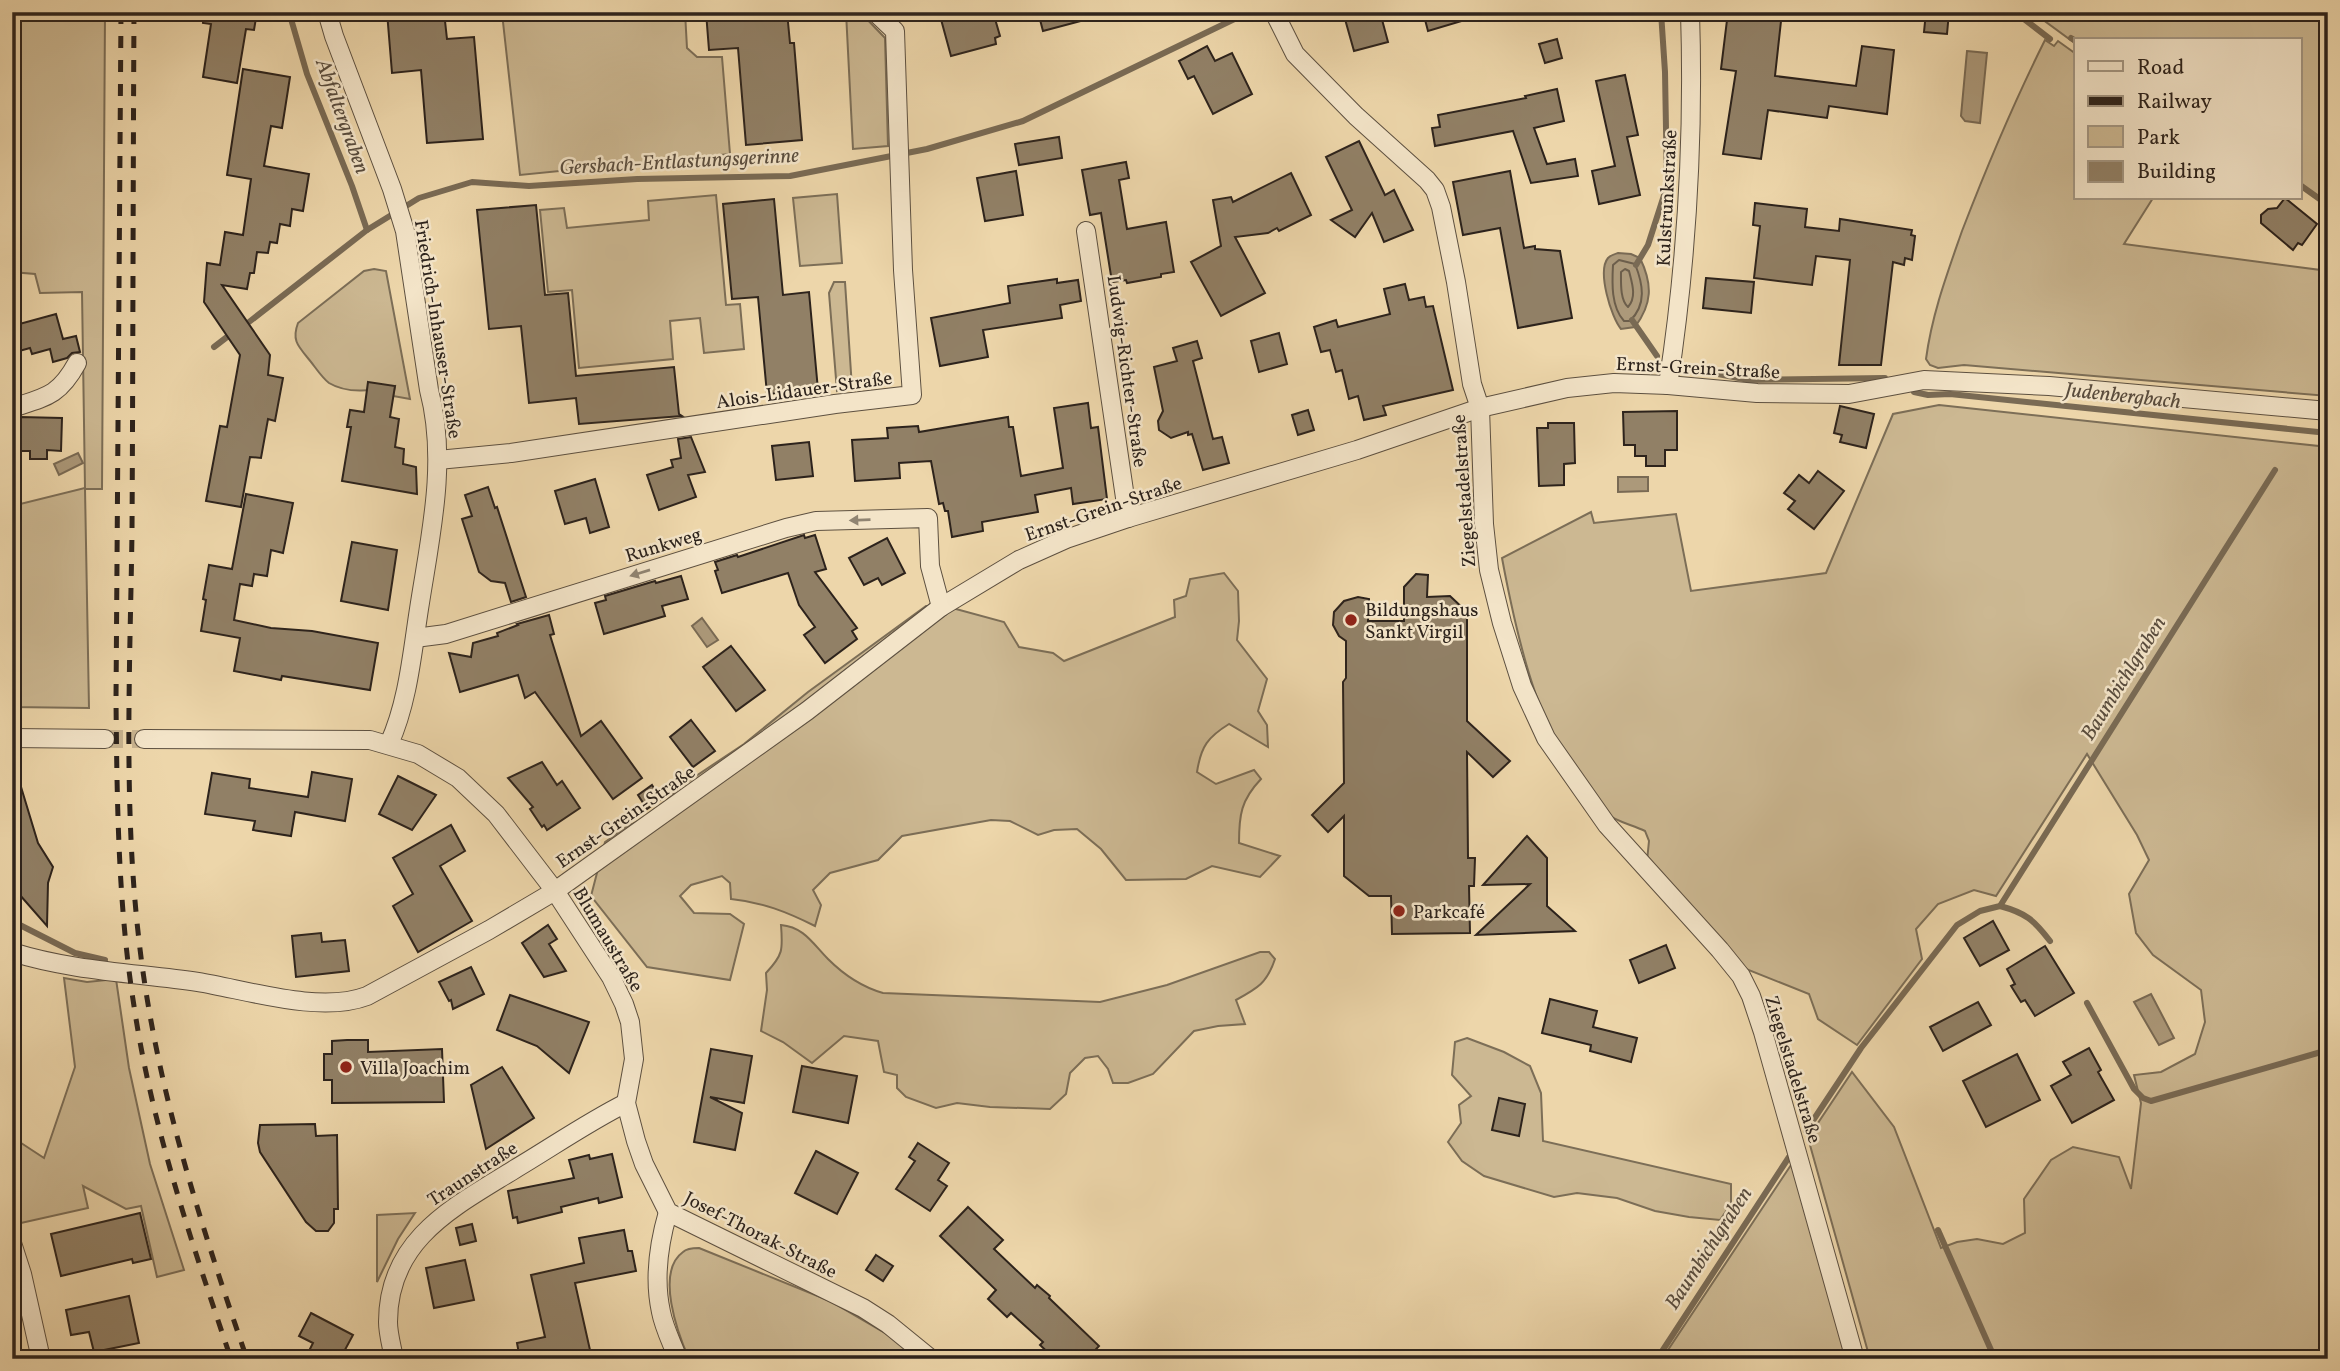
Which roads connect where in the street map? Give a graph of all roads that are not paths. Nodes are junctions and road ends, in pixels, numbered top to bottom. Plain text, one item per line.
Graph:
1 (327, 12) edge
2 (875, 12) edge
3 (1690, 12) edge
4 (1274, 13) edge
5 (1086, 231) dead end
6 (77, 363) dead end
7 (1668, 385) junction
8 (12, 408) edge
9 (1480, 408) junction
10 (2328, 411) edge
11 (438, 460) junction
12 (1128, 518) junction
13 (941, 607) junction
14 (415, 638) junction
15 (12, 738) edge
16 (105, 739) tunnel mouth
17 (144, 739) tunnel mouth
18 (388, 744) junction
19 (555, 891) junction
20 (12, 952) edge
21 (626, 1103) junction
22 (668, 1212) junction
23 (12, 1243) edge
24 (41, 1359) edge
25 (394, 1359) edge
26 (678, 1359) edge
27 (931, 1359) edge
28 (1855, 1359) edge

1 - 11 street, Friedrich-Inhauser-Straße
2 - 11 street, Alois-Lidauer-Straße
3 - 7 street, Kulstrunkstraße
4 - 9 street, Ziegelstadelstraße
5 - 12 street, Ludwig-Richter-Straße
6 - 8 street
7 - 9 street, Ernst-Grein-Straße
7 - 10 street, Ernst-Grein-Straße
9 - 12 street, Ernst-Grein-Straße
9 - 28 street, Ziegelstadelstraße
11 - 14 street, Friedrich-Inhauser-Straße
12 - 13 street, Ernst-Grein-Straße
13 -> 14 street, Runkweg
13 - 19 street, Ernst-Grein-Straße
14 - 18 street, Friedrich-Inhauser-Straße
15 - 16 street
17 - 18 street, Blumaustraße
18 - 19 street, Blumaustraße
19 - 20 street, Ernst-Grein-Straße
19 - 21 street, Blumaustraße
21 - 22 street, Josef-Thorak-Straße
21 - 25 street, Traunstraße
22 - 26 street
22 - 27 street, Josef-Thorak-Straße
23 - 24 street

